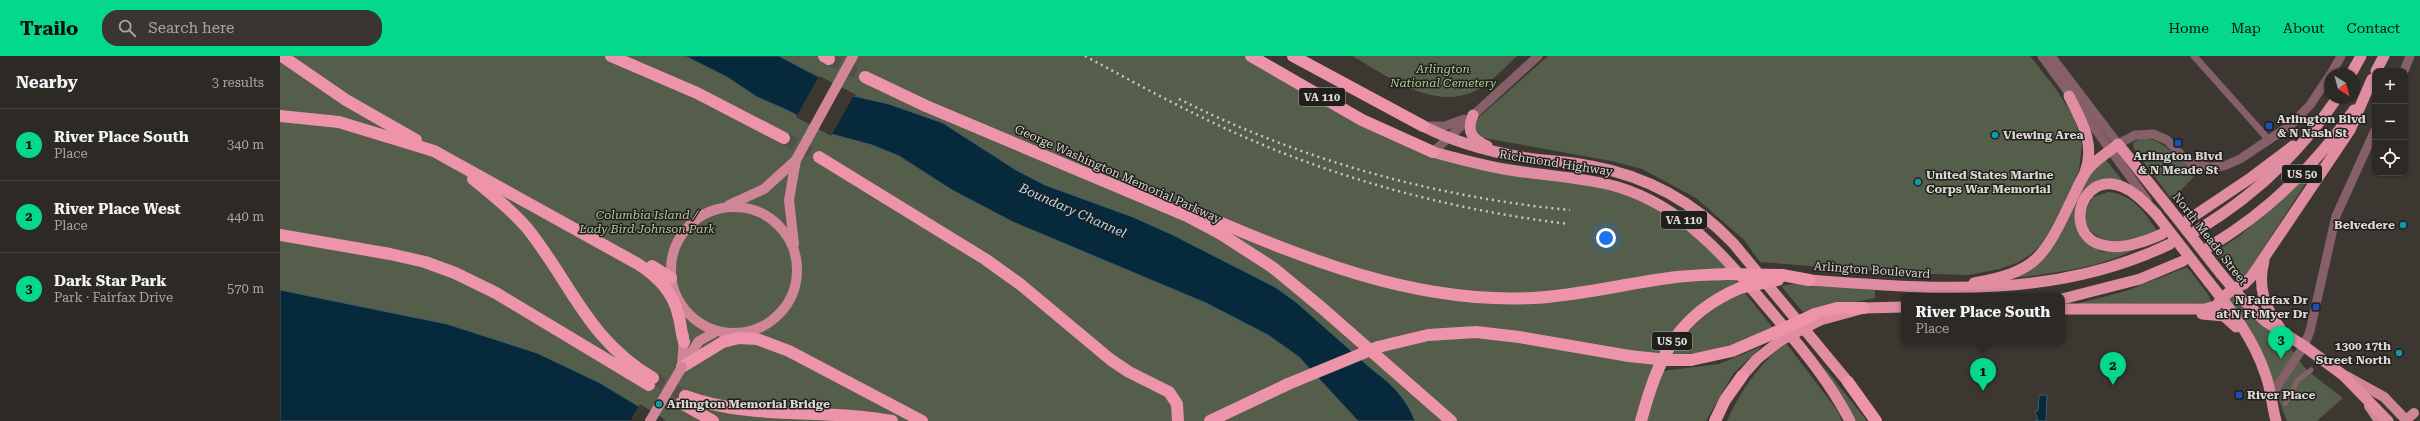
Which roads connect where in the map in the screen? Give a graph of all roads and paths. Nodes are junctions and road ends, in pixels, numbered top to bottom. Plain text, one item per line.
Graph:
1 (611, 56) edge
2 (853, 56) edge
3 (1251, 56) edge
4 (1293, 56) edge
5 (1538, 56) edge
6 (2042, 56) edge
7 (2050, 56) edge
8 (2194, 56) edge
9 (2341, 56) edge
10 (2361, 56) edge
11 (2384, 56) edge
12 (2410, 56) edge
13 (285, 58) edge
14 (2334, 68) edge
15 (2354, 68) edge
16 (2377, 68) edge
17 (2405, 68) edge
18 (865, 77) tunnel mouth
19 (2372, 77) edge
20 (2372, 79) edge
21 (2324, 83) edge
22 (2069, 96) junction
23 (2332, 104) edge
24 (1473, 115) junction
25 (280, 116) edge
26 (1423, 126) junction
27 (2312, 131) junction
28 (2372, 137) edge
29 (784, 138) tunnel mouth
30 (1448, 138) junction
31 (2269, 140) junction
32 (2114, 147) junction
33 (434, 151) junction
34 (1433, 152) junction
35 (1504, 154) junction
36 (819, 157) tunnel mouth
37 (453, 161) junction
38 (793, 165) junction
39 (2084, 174) junction
40 (1142, 197) junction
41 (725, 206) junction
42 (2156, 214) junction
43 (2188, 220) dead end
44 (2196, 231) dead end
45 (2162, 234) dead end
46 (280, 235) edge
47 (2170, 244) dead end
48 (2209, 247) dead end
49 (795, 250) junction
50 (2266, 255) junction
51 (628, 258) junction
52 (2183, 260) dead end
53 (671, 278) junction
54 (1784, 278) junction
55 (1809, 280) joint
56 (1944, 288) junction
57 (2233, 289) junction
58 (2065, 298) edge
59 (2222, 298) junction
60 (679, 299) junction
61 (1901, 307) edge
62 (1864, 308) joint
63 (2065, 309) edge
64 (2157, 309) junction
65 (717, 331) junction
66 (745, 332) junction
67 (2284, 333) junction
68 (1778, 336) junction
69 (684, 342) junction
70 (2304, 346) junction
71 (789, 350) junction
72 (2257, 354) junction
73 (682, 367) junction
74 (2311, 370) dead end
75 (2343, 375) junction
76 (1742, 376) junction
77 (1848, 382) junction
78 (2362, 396) junction
79 (2270, 397) junction
80 (2285, 404) dead end
81 (2417, 411) edge
82 (650, 421) edge
83 (713, 421) edge
84 (892, 421) edge
85 (922, 421) edge
86 (1178, 421) edge
87 (1210, 421) edge
88 (1451, 421) edge
89 (1641, 421) edge
90 (1715, 421) edge
91 (1722, 421) edge
92 (1850, 421) edge
93 (1876, 421) edge
94 (1881, 421) edge
95 (2276, 421) edge
96 (2379, 421) edge
97 (2388, 421) edge
98 (2406, 421) edge

1 - 29 highway
2 - 38 main road, bridge
3 - 34 highway, Richmond Highway / VA 110
4 - 26 highway, Richmond Highway / VA 110
5 - 24 street
6 - 22 street, North Meade Street
7 - 32 street, North Meade Street
8 - 31 street
9 - 14 street
10 - 15 highway
11 - 16 highway, US 50
12 - 17 street
13 - 33 highway
18 - 40 highway, George Washington Memorial Parkway
19 - 48 highway, US 50
20 - 50 highway
21 - 31 street
22 - 32 street, North Meade Street
22 - 39 highway
23 - 27 highway, US 50
24 - 26 street
24 - 30 street
24 - 35 highway
25 - 33 highway
26 - 30 highway, Richmond Highway / VA 110
27 - 43 highway
27 - 44 highway, US 50
28 - 70 street
30 - 34 street
30 - 35 highway, Richmond Highway / VA 110
31 - 32 street
32 - 39 highway
32 - 42 street, North Meade Street
32 - 57 highway, North Meade Street, bridge
33 - 37 highway
34 - 92 highway, Richmond Highway / VA 110
35 - 77 highway, Richmond Highway / VA 110
36 - 86 highway
37 - 46 highway
37 - 51 highway
38 - 41 main road
38 - 49 main road
39 - 56 highway
40 - 54 highway, bridge
40 - 88 highway, George Washington Memorial Parkway
41 - 49 main road
41 - 53 main road
42 - 45 highway
42 - 59 highway, North Meade Street, bridge
47 - 56 highway, Arlington Boulevard / US 50
49 - 66 main road
50 - 57 highway
50 - 67 highway
51 - 53 highway
51 - 69 highway
52 - 58 highway
53 - 60 main road
54 - 55 highway, Arlington Boulevard / US 50
54 - 89 highway, Arlington Boulevard / US 50, bridge
55 - 56 highway, Arlington Boulevard / US 50
57 - 59 highway
57 - 67 highway, North Meade Street
59 - 64 highway
59 - 72 highway, North Meade Street
60 - 65 main road
60 - 69 main road
61 - 62 highway
62 - 68 highway, bridge
63 - 64 highway
64 - 72 highway
65 - 66 main road
65 - 73 main road
66 - 71 highway
67 - 70 highway, North Meade Street
68 - 76 highway
68 - 87 highway, bridge
69 - 73 main road
70 - 75 highway, North Meade Street
70 - 79 street
71 - 73 highway
71 - 85 highway
72 - 79 highway
73 - 82 main road, bridge
74 - 80 street
75 - 78 highway, North Meade Street
75 - 98 main road
76 - 90 highway
76 - 91 highway
77 - 93 highway
77 - 94 main road, VA 110
78 - 96 main road
78 - 97 highway, North Meade Street
79 - 95 highway
81 - 98 main road, bridge
83 - 84 highway

